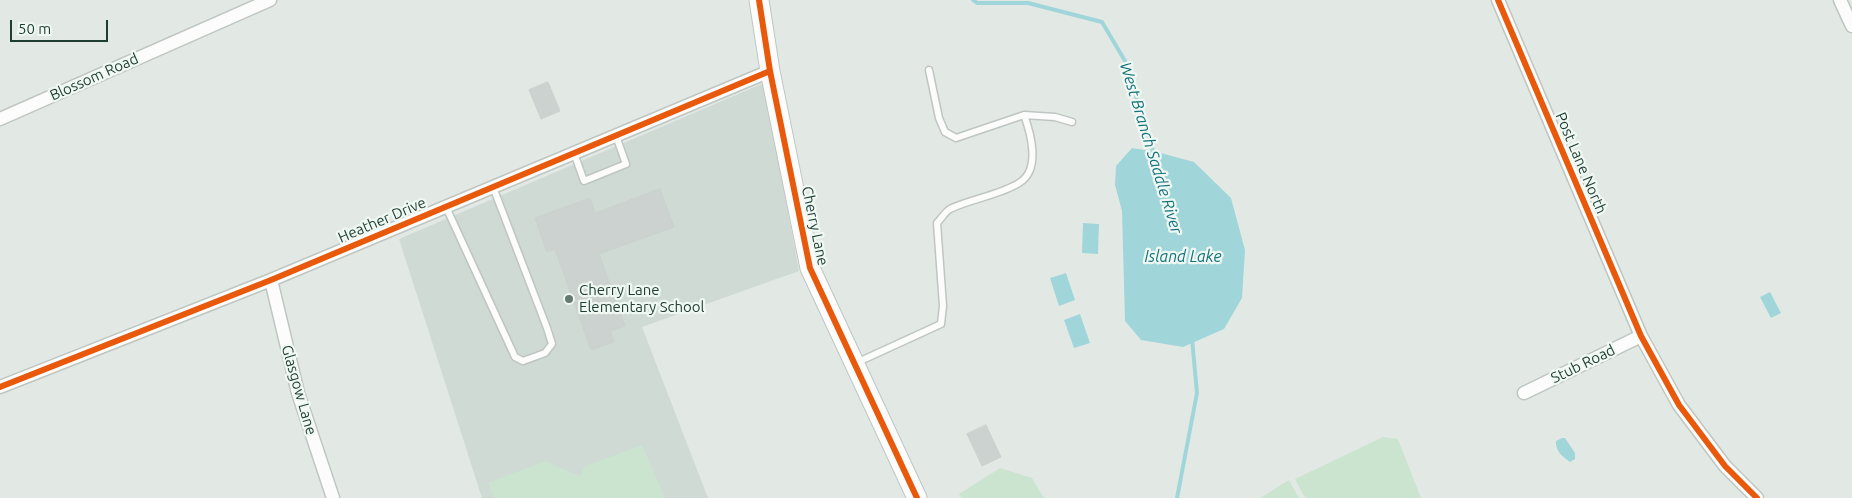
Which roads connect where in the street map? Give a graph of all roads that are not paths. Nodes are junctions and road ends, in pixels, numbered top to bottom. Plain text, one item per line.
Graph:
1 (270, 0) edge
2 (759, 0) edge
3 (1498, 0) edge
4 (1840, 0) edge
5 (1852, 26) edge
6 (928, 70) dead end
7 (770, 71) junction
8 (1024, 115) junction
9 (0, 119) edge
10 (1072, 122) dead end
11 (616, 136) junction
12 (574, 153) junction
13 (493, 187) junction
14 (446, 207) junction
15 (271, 280) junction
16 (1641, 336) junction
17 (854, 364) junction
18 (0, 387) edge
19 (1524, 392) dead end
20 (333, 498) edge
21 (917, 498) edge
22 (1757, 498) edge

1 - 9 street, Blossom Road
2 - 7 street, Cherry Lane
3 - 16 street, Post Lane North
4 - 5 street
6 - 8 lane
7 - 11 street, Heather Drive
7 - 17 street, Cherry Lane
8 - 10 lane
8 - 17 lane
11 - 12 street, Heather Drive
11 - 12 lane
12 - 13 street, Heather Drive
13 - 14 street, Heather Drive
13 - 14 lane
14 - 15 street, Heather Drive
15 - 18 street, Heather Drive
15 - 20 street, Glasgow Lane
16 - 19 street, Stub Road
16 - 22 street, Post Lane North
17 - 21 street, Cherry Lane

